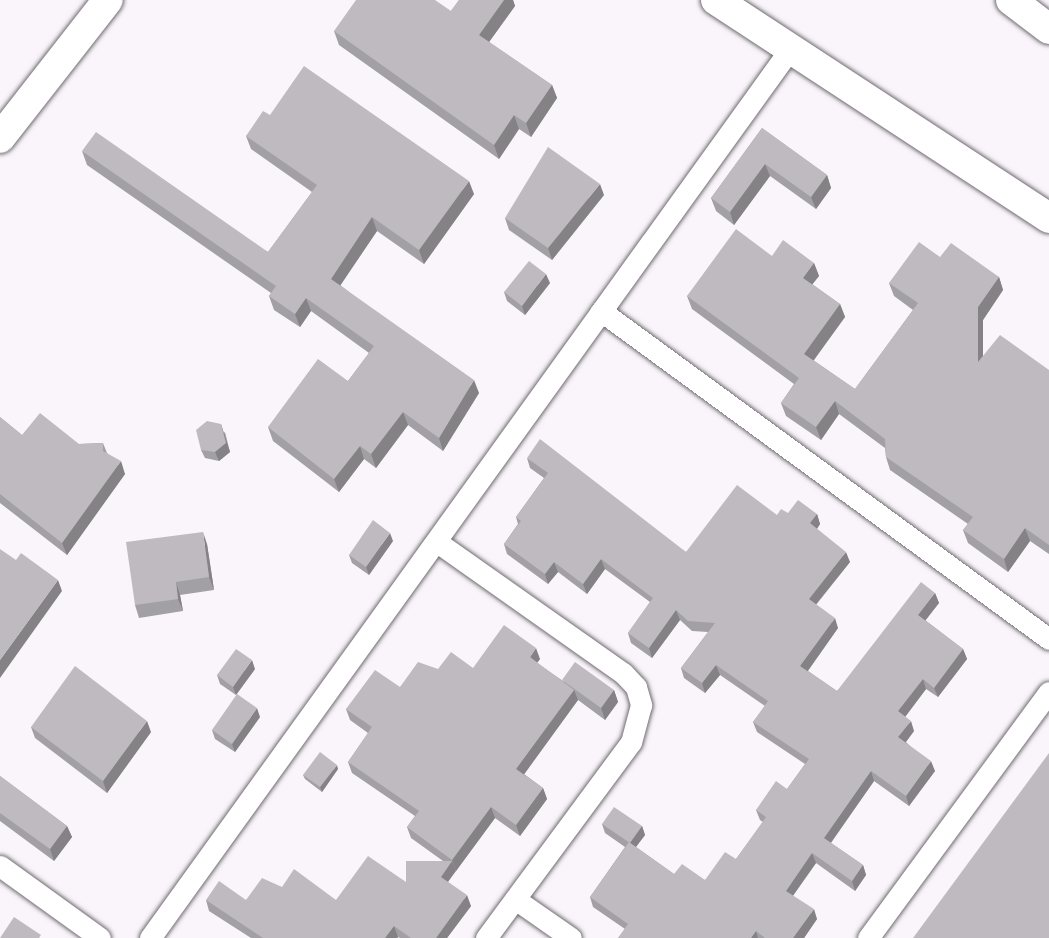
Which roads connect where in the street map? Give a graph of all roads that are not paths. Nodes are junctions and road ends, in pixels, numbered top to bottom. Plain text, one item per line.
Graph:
1 (108, 0) edge
2 (716, 0) edge
3 (1011, 0) edge
4 (1049, 29) edge
5 (790, 49) junction
6 (0, 138) edge
7 (1049, 219) edge
8 (601, 311) junction
9 (437, 542) junction
10 (1049, 639) edge
11 (1049, 692) edge
12 (0, 866) edge
13 (515, 900) junction
14 (100, 938) edge
15 (150, 938) edge
16 (486, 938) edge
17 (571, 938) edge
18 (867, 938) edge

1 - 6 main road
2 - 5 main road
3 - 4 main road
5 - 7 main road
5 - 8 street
8 - 9 street
8 - 10 street
9 - 13 street
9 - 15 street
11 - 18 street
12 - 14 street
13 - 16 street
13 - 17 street

